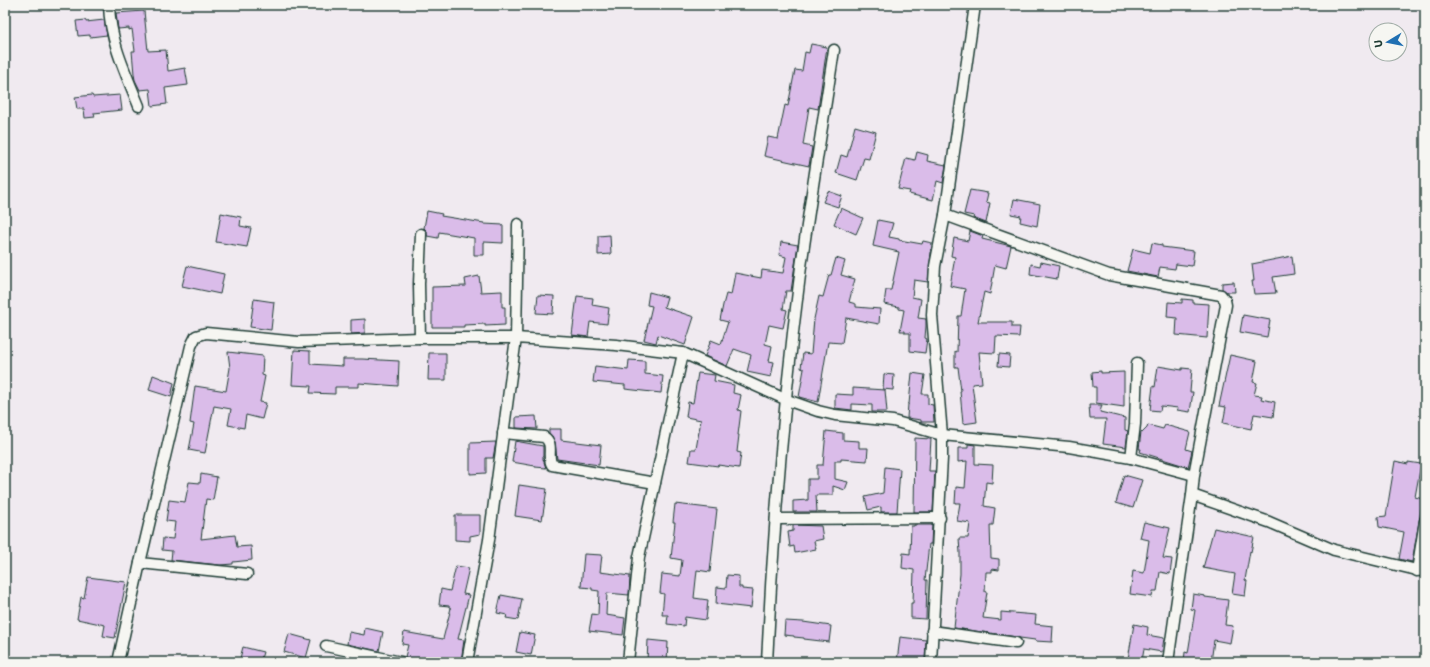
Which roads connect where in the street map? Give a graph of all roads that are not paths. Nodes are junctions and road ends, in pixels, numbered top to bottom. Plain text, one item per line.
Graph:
1 (109, 5) edge
2 (975, 5) edge
3 (834, 50) dead end
4 (139, 106) dead end
5 (945, 215) junction
6 (518, 224) dead end
7 (422, 234) dead end
8 (420, 338) junction
9 (516, 338) junction
10 (683, 353) junction
11 (1137, 364) dead end
12 (787, 400) junction
13 (503, 433) junction
14 (942, 435) junction
15 (1131, 458) junction
16 (1194, 475) junction
17 (655, 483) junction
18 (1192, 495) junction
19 (940, 518) junction
20 (776, 519) junction
21 (1425, 521) edge
22 (140, 563) junction
23 (1421, 572) edge
24 (247, 574) dead end
25 (932, 631) junction
26 (1016, 642) dead end
27 (326, 646) dead end
28 (118, 662) edge
29 (401, 662) edge
30 (467, 662) edge
31 (628, 662) edge
32 (767, 662) edge
33 (931, 662) edge
34 (1168, 662) edge

1 - 4 street
2 - 5 street
3 - 12 street
5 - 14 street
5 - 16 street
6 - 9 street
7 - 8 street
8 - 9 street
8 - 22 street
9 - 10 street
9 - 13 street
10 - 12 street
10 - 17 street
11 - 15 street
12 - 14 street
12 - 20 street
13 - 17 street
13 - 30 street
14 - 15 street
14 - 19 street
15 - 16 street
16 - 18 street
17 - 31 street
18 - 23 street
18 - 34 street
19 - 20 street
19 - 25 street
20 - 32 street
21 - 23 street
22 - 24 street
22 - 28 street
25 - 26 street
25 - 33 street
27 - 29 street

